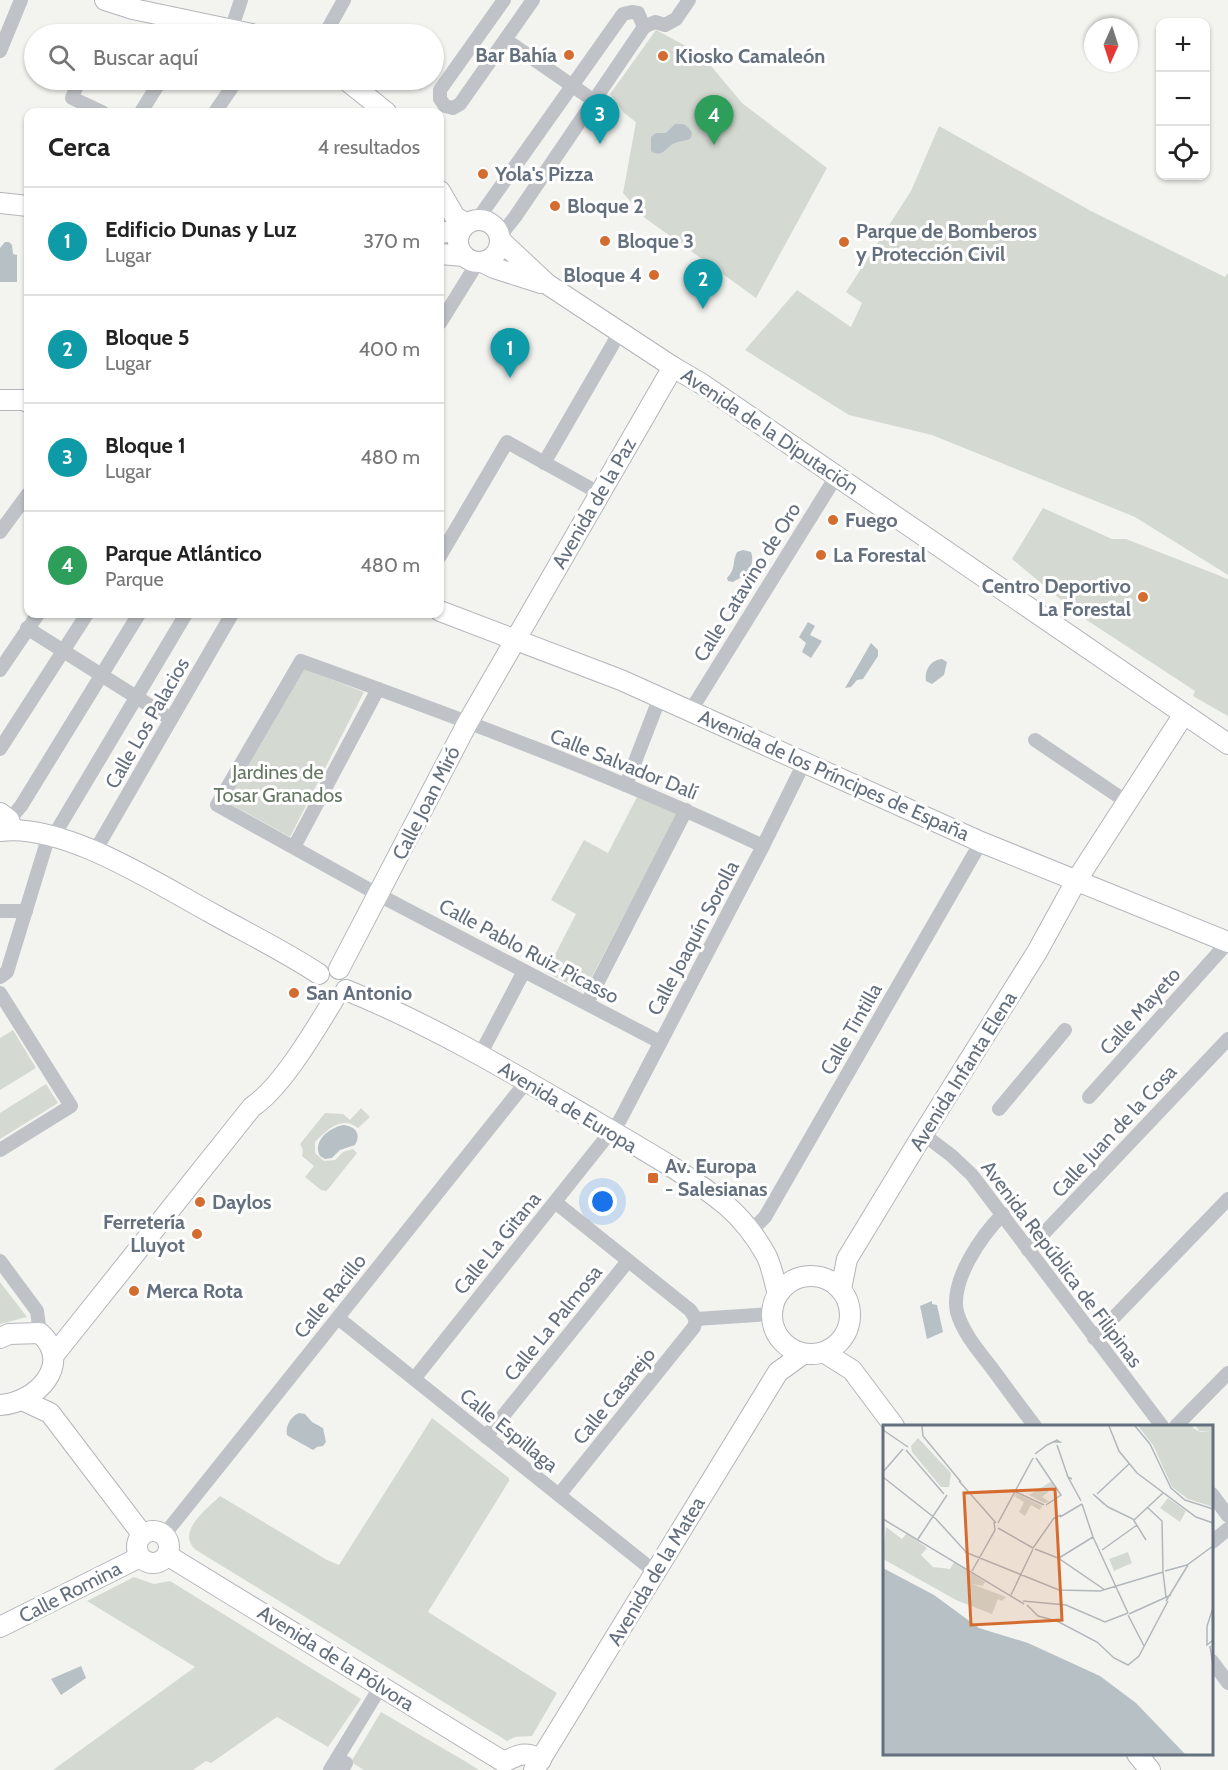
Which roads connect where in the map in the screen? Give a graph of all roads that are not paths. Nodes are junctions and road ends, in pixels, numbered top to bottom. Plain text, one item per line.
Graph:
1 (21, 0) edge
2 (105, 0) edge
3 (241, 0) edge
4 (344, 0) edge
5 (504, 0) edge
6 (533, 0) edge
7 (689, 0) edge
8 (203, 24) edge
9 (233, 24) edge
10 (331, 24) edge
11 (644, 27) junction
12 (506, 40) junction
13 (0, 51) edge
14 (444, 84) edge
15 (572, 85) junction
16 (75, 90) edge
17 (155, 90) edge
18 (230, 90) edge
19 (358, 90) edge
20 (440, 90) edge
21 (593, 100) junction
22 (84, 108) edge
23 (143, 108) edge
24 (218, 108) edge
25 (381, 108) edge
26 (0, 190) edge
27 (24, 193) edge
28 (444, 198) edge
29 (0, 203) edge
30 (24, 206) edge
31 (468, 225) junction
32 (444, 232) edge
33 (500, 238) junction
34 (444, 255) edge
35 (475, 260) junction
36 (547, 284) junction
37 (444, 317) edge
38 (620, 332) junction
39 (673, 367) junction
40 (24, 398) edge
41 (0, 400) edge
42 (544, 463) junction
43 (837, 476) junction
44 (599, 493) junction
45 (24, 499) edge
46 (0, 532) edge
47 (444, 549) edge
48 (444, 612) edge
49 (35, 618) edge
50 (84, 618) edge
51 (137, 618) edge
52 (184, 618) edge
53 (230, 618) edge
54 (27, 628) junction
55 (515, 639) junction
56 (63, 651) junction
57 (0, 670) edge
58 (102, 675) junction
59 (378, 689) junction
60 (136, 697) junction
61 (660, 697) junction
62 (691, 710) junction
63 (1184, 714) junction
64 (171, 718) junction
65 (468, 722) junction
66 (1035, 740) dead end
67 (1228, 744) edge
68 (0, 748) edge
69 (805, 761) junction
70 (627, 785) junction
71 (1127, 802) junction
72 (217, 805) joint
73 (686, 810) junction
74 (5, 823) edge
75 (51, 836) junction
76 (981, 842) junction
77 (763, 846) junction
78 (294, 847) junction
79 (95, 852) junction
80 (1076, 881) junction
81 (379, 895) junction
82 (0, 911) edge
83 (26, 911) junction
84 (1219, 945) edge
85 (339, 969) junction
86 (524, 970) junction
87 (319, 974) junction
88 (0, 977) edge
89 (0, 993) edge
90 (335, 995) junction
91 (586, 1004) junction
92 (1065, 1030) dead end
93 (1228, 1039) edge
94 (660, 1042) junction
95 (480, 1055) junction
96 (526, 1081) junction
97 (1089, 1097) dead end
98 (999, 1109) dead end
99 (611, 1131) junction
100 (923, 1134) junction
101 (0, 1149) edge
102 (1228, 1199) edge
103 (555, 1202) junction
104 (1003, 1214) junction
105 (750, 1232) junction
106 (1028, 1250) junction
107 (767, 1256) junction
108 (847, 1259) junction
109 (0, 1261) edge
110 (628, 1261) junction
111 (802, 1277) junction
112 (822, 1277) junction
113 (841, 1289) junction
114 (778, 1294) junction
115 (771, 1314) junction
116 (338, 1318) junction
117 (696, 1319) junction
118 (83, 1321) junction
119 (41, 1335) junction
120 (846, 1335) junction
121 (0, 1338) edge
122 (1095, 1338) junction
123 (782, 1342) junction
124 (825, 1353) junction
125 (803, 1354) junction
126 (54, 1355) junction
127 (852, 1370) junction
128 (778, 1372) junction
129 (1228, 1373) edge
130 (414, 1379) junction
131 (45, 1382) junction
132 (22, 1400) junction
133 (0, 1405) edge
134 (50, 1413) junction
135 (893, 1425) edge
136 (1034, 1425) edge
137 (1161, 1425) edge
138 (1177, 1425) edge
139 (486, 1437) junction
140 (559, 1495) junction
141 (1213, 1495) edge
142 (1228, 1516) edge
143 (1228, 1529) edge
144 (142, 1534) junction
145 (165, 1535) junction
146 (1213, 1541) edge
147 (167, 1555) junction
148 (140, 1557) junction
149 (655, 1572) junction
150 (0, 1627) edge
151 (1213, 1662) edge
152 (1228, 1683) edge
153 (381, 1686) junction
154 (1138, 1755) edge
155 (537, 1765) edge
156 (504, 1766) edge
157 (330, 1770) edge
158 (1150, 1770) edge

1 - 13 street
2 - 8 street
3 - 9 street
4 - 10 street
5 - 14 street
6 - 12 street
7 - 11 street
11 - 15 street
11 - 21 street
12 - 15 street
12 - 20 street
15 - 21 street
15 - 31 street
16 - 22 street
17 - 23 street
18 - 24 street
19 - 25 street
21 - 33 street
26 - 27 street
28 - 31 street
29 - 30 street
31 - 32 street
31 - 33 street
31 - 35 street
33 - 35 street
33 - 36 street, Avenida de la Diputación
34 - 35 street, Avenida de la Diputación
35 - 36 street, Avenida de la Diputación
35 - 37 street
36 - 38 street, Avenida de la Diputación
38 - 39 street, Avenida de la Diputación
38 - 42 street
39 - 43 street, Avenida de la Diputación
39 - 44 street, Avenida de la Paz
40 - 41 street
42 - 44 street
42 - 47 street
43 - 62 street, Calle Catavino de Oro
43 - 63 street, Avenida de la Diputación
44 - 55 street, Avenida de la Paz
45 - 46 street
48 - 55 street, Avenida de los Príncipes de España
49 - 54 street
50 - 56 street
51 - 58 street
52 - 60 street
53 - 64 street, Calle Los Palacios
54 - 56 street
54 - 57 street
55 - 61 street, Avenida de los Príncipes de España
55 - 65 street, Calle Joan Miró
56 - 58 street
56 - 68 street
58 - 60 street
58 - 74 street
59 - 65 street, Calle Salvador Dalí
59 - 72 street, Calle Salvador Dalí
59 - 78 street
60 - 64 street
60 - 75 street
61 - 62 street, Avenida de los Príncipes de España
61 - 70 street
62 - 69 street, Avenida de los Príncipes de España
63 - 67 street, Avenida de la Diputación
63 - 71 street, Avenida Infanta Elena
64 - 79 street, Calle Los Palacios
65 - 70 street, Calle Salvador Dalí
65 - 81 street, Calle Joan Miró
66 - 71 street
69 - 76 street, Avenida de los Príncipes de España
69 - 77 street, Calle Joaquín Sorolla
70 - 73 street, Calle Salvador Dalí
71 - 80 street, Avenida Infanta Elena
72 - 78 street, Calle Pablo Ruiz Picasso
73 - 77 street, Calle Salvador Dalí
73 - 91 street
74 - 75 street
75 - 79 street
75 - 83 street
76 - 80 street, Avenida de los Príncipes de España
76 - 105 street, Calle Tintilla
77 - 94 street, Calle Joaquín Sorolla
78 - 81 street, Calle Pablo Ruiz Picasso
79 - 87 street
80 - 84 street, Avenida de los Príncipes de España
80 - 100 street, Avenida Infanta Elena
81 - 85 street, Calle Joan Miró
81 - 86 street, Calle Pablo Ruiz Picasso
82 - 83 street
83 - 88 street
84 - 97 street, Calle Mayeto
85 - 87 street
85 - 90 street
86 - 91 street, Calle Pablo Ruiz Picasso
86 - 95 street
87 - 90 street
89 - 101 street
90 - 95 street, Avenida de Europa
90 - 118 street
91 - 94 street, Calle Pablo Ruiz Picasso
92 - 98 street
93 - 106 street, Calle Juan de la Cosa
94 - 99 street, Calle Joaquín Sorolla
95 - 96 street, Avenida de Europa
96 - 99 street, Avenida de Europa
96 - 116 street, Calle Racillo
99 - 103 street, Calle La Gitana
99 - 105 street, Avenida de Europa
100 - 104 street, Avenida República de Filipinas
100 - 108 street, Avenida Infanta Elena
102 - 122 street
103 - 110 street
103 - 130 street, Calle La Gitana
104 - 106 street, Avenida República de Filipinas
104 - 136 street
105 - 107 street, Avenida de Europa
106 - 122 street, Avenida República de Filipinas
107 - 111 street, Avenida de Europa
107 - 114 street, Avenida de Europa
108 - 112 street, Avenida Infanta Elena
108 - 113 street, Avenida Infanta Elena
109 - 119 street
110 - 117 street
110 - 139 street, Calle La Palmosa
111 - 112 street
111 - 114 street
112 - 113 street
113 - 120 street
114 - 115 street
115 - 117 street
115 - 123 street
116 - 130 street, Calle Espillaga
116 - 145 street, Calle Racillo
117 - 140 street, Calle Casarejo
118 - 119 street
118 - 126 street
119 - 121 street
119 - 126 street
120 - 124 street
120 - 127 street
122 - 137 street, Avenida República de Filipinas
123 - 125 street
123 - 128 street, Avenida de la Matea
124 - 125 street
124 - 127 street
125 - 128 street, Avenida de la Matea
126 - 131 street
127 - 135 street
128 - 149 street, Avenida de la Matea
129 - 138 street
130 - 139 street, Calle Espillaga
131 - 132 street
131 - 134 street
132 - 133 street
132 - 134 street
134 - 144 street
139 - 140 street, Calle Espillaga
140 - 149 street, Calle Espillaga
141 - 142 street
143 - 146 street
144 - 145 street
144 - 148 street
145 - 147 street
147 - 148 street
147 - 153 street, Avenida de la Pólvora
148 - 150 street, Calle Romina
149 - 155 street, Avenida de la Matea
151 - 152 street
153 - 156 street, Avenida de la Pólvora
153 - 157 street
154 - 158 street
155 - 156 street, Avenida de la Pólvora

